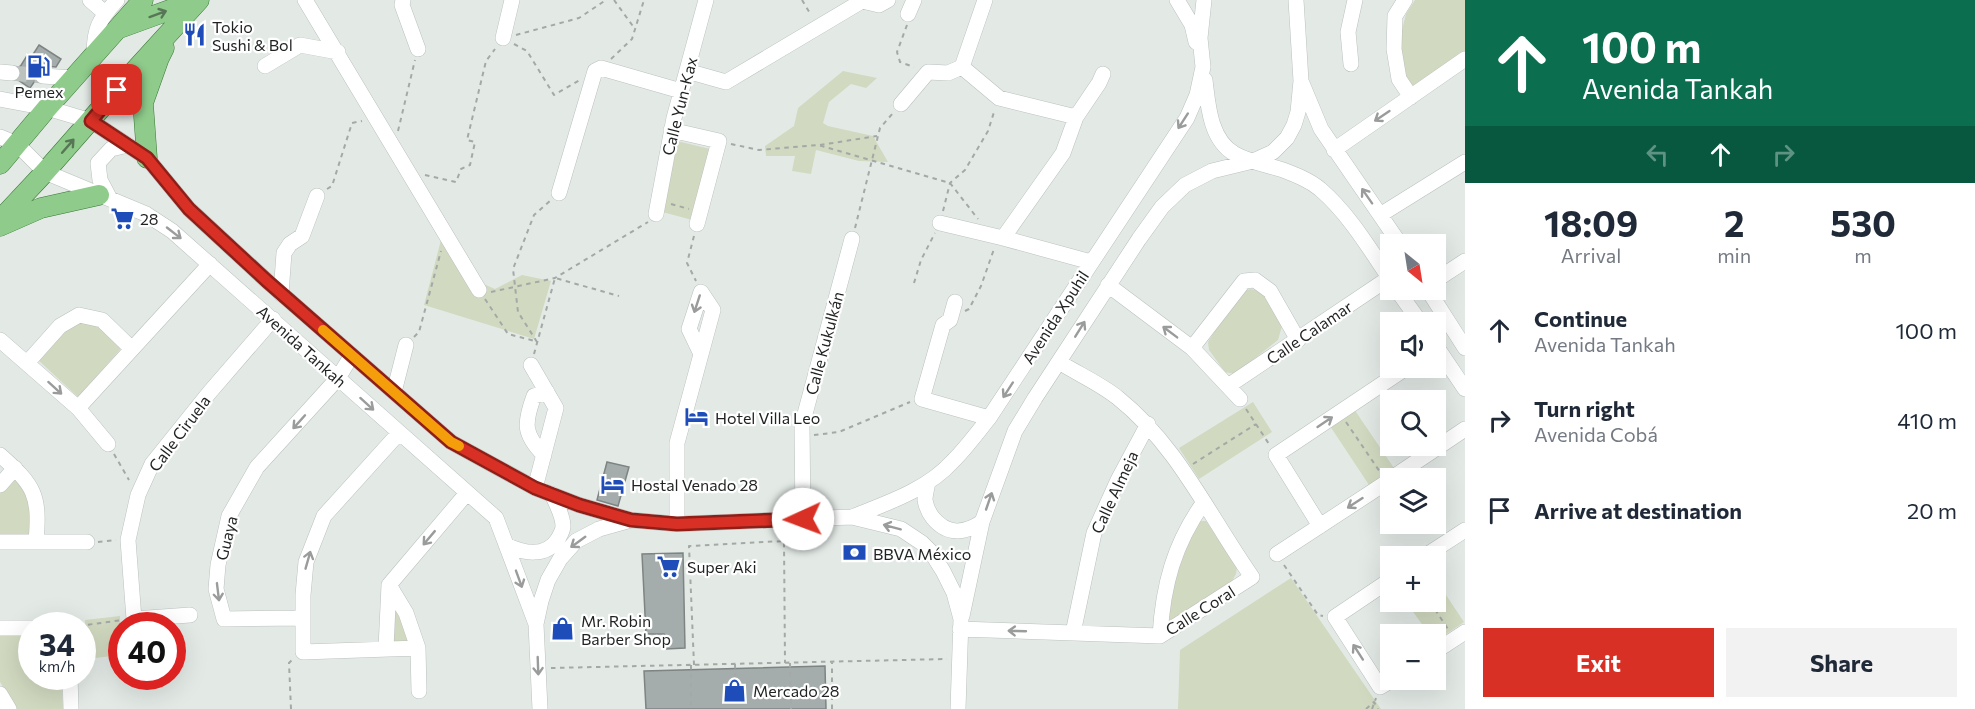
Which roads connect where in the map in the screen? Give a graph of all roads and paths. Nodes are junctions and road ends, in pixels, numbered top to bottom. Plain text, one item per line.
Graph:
1 (90, 0) edge
2 (117, 0) edge
3 (144, 0) edge
4 (198, 0) edge
5 (306, 0) edge
6 (403, 0) edge
7 (512, 0) edge
8 (606, 0) edge
9 (614, 0) edge
10 (644, 0) edge
11 (706, 0) edge
12 (802, 0) edge
13 (985, 0) edge
14 (1177, 0) edge
15 (1204, 0) edge
16 (1296, 0) edge
17 (1304, 0) edge
18 (1354, 0) edge
19 (1405, 0) edge
20 (883, 3) edge
21 (911, 7) edge
22 (111, 21) junction
23 (1298, 23) junction
24 (819, 27) junction
25 (175, 29) junction
26 (635, 29) junction
27 (503, 38) junction
28 (418, 49) joint
29 (338, 52) junction
30 (1465, 59) edge
31 (1351, 64) dead end
32 (265, 66) dead end
33 (962, 67) junction
34 (1203, 67) junction
35 (598, 70) junction
36 (687, 70) junction
37 (928, 72) junction
38 (1103, 74) dead end
39 (43, 76) tunnel mouth
40 (73, 78) junction
41 (1301, 81) junction
42 (681, 91) junction
43 (1411, 97) junction
44 (999, 98) junction
45 (0, 99) edge
46 (901, 104) joint
47 (47, 108) junction
48 (376, 116) junction
49 (1076, 117) junction
50 (91, 121) junction
51 (671, 130) junction
52 (878, 135) junction
53 (8, 141) edge
54 (719, 141) junction
55 (128, 145) junction
56 (394, 146) junction
57 (818, 146) junction
58 (1334, 150) junction
59 (147, 158) junction
60 (871, 160) junction
61 (1253, 161) junction
62 (1465, 162) edge
63 (0, 164) edge
64 (45, 172) junction
65 (410, 172) junction
66 (950, 183) junction
67 (559, 193) joint
68 (317, 196) joint
69 (105, 197) junction
70 (657, 208) junction
71 (1380, 215) junction
72 (699, 217) junction
73 (0, 220) edge
74 (940, 223) dead end
75 (0, 226) edge
76 (446, 233) junction
77 (1393, 234) edge
78 (997, 236) junction
79 (852, 239) joint
80 (1465, 261) edge
81 (1091, 262) junction
82 (210, 264) junction
83 (1380, 264) edge
84 (1446, 273) edge
85 (555, 278) junction
86 (1108, 285) junction
87 (515, 288) junction
88 (1380, 289) edge
89 (479, 290) junction
90 (701, 292) joint
91 (281, 294) junction
92 (619, 296) dead end
93 (1434, 300) edge
94 (955, 302) dead end
95 (273, 320) junction
96 (950, 320) junction
97 (0, 340) edge
98 (1298, 340) junction
99 (537, 342) junction
100 (406, 345) joint
101 (1192, 348) junction
102 (1465, 348) edge
103 (132, 349) junction
104 (352, 355) junction
105 (1446, 361) edge
106 (1059, 362) junction
107 (27, 363) junction
108 (531, 365) dead end
109 (338, 378) junction
110 (1391, 378) edge
111 (1228, 386) junction
112 (1465, 389) edge
113 (394, 392) junction
114 (547, 392) junction
115 (922, 399) junction
116 (1240, 399) joint
117 (78, 408) junction
118 (1340, 412) junction
119 (989, 418) junction
120 (1148, 424) junction
121 (1256, 424) junction
122 (1465, 429) edge
123 (399, 433) junction
124 (802, 436) junction
125 (108, 444) joint
126 (544, 454) junction
127 (0, 455) edge
128 (1276, 455) junction
129 (15, 468) junction
130 (1381, 468) edge
131 (1408, 468) edge
132 (1184, 470) junction
133 (928, 482) junction
134 (0, 485) edge
135 (1380, 487) edge
136 (535, 488) junction
137 (467, 493) junction
138 (552, 494) junction
139 (138, 495) junction
140 (1204, 502) junction
141 (852, 517) junction
142 (803, 519) junction
143 (631, 520) junction
144 (982, 522) junction
145 (677, 524) junction
146 (1320, 526) junction
147 (1465, 530) edge
148 (128, 540) junction
149 (0, 542) edge
150 (36, 542) junction
151 (87, 542) joint
152 (506, 545) junction
153 (1440, 546) edge
154 (1277, 554) joint
155 (389, 585) junction
156 (1380, 587) edge
157 (133, 612) edge
158 (1439, 612) edge
159 (186, 615) edge
160 (190, 615) dead end
161 (1335, 617) junction
162 (302, 618) junction
163 (536, 624) junction
164 (961, 624) junction
165 (18, 627) edge
166 (0, 628) edge
167 (1073, 633) junction
168 (1460, 635) edge
169 (1160, 636) junction
170 (1446, 644) edge
171 (386, 648) junction
172 (418, 648) junction
173 (303, 652) junction
174 (959, 658) junction
175 (832, 662) junction
176 (785, 663) junction
177 (790, 663) junction
178 (735, 664) junction
179 (692, 665) junction
180 (538, 669) junction
181 (1380, 687) edge
182 (70, 690) edge
183 (419, 691) dead end
184 (0, 694) edge
185 (9, 709) edge
186 (71, 709) edge
187 (291, 709) edge
188 (540, 709) edge
189 (692, 709) edge
190 (736, 709) edge
191 (791, 709) edge
192 (832, 709) edge
193 (958, 709) edge
194 (1366, 709) edge
195 (1378, 709) edge

1 - 22 street
2 - 22 street
3 - 22 main road
22 -> 4 main road
4 - 25 main road
5 - 29 street
6 - 28 street
7 - 27 street
8 - 27 path
9 - 26 path
10 - 26 path
11 - 36 street, Calle Yun-Kax
12 - 24 path
13 - 33 street
14 - 34 street
15 - 34 street
16 - 23 street
17 - 23 street
18 - 31 street
19 - 43 street
20 - 24 street
21 - 37 path
22 - 40 main road
23 - 41 street
24 - 36 street
25 - 50 main road
25 - 59 main road
26 - 35 path
27 - 35 path
27 - 65 path
28 - 56 path
29 - 32 street
29 - 48 street
30 - 43 street
33 - 37 street
33 - 44 street
34 - 61 street
34 -> 81 street, Avenida Xpuhil
35 - 42 street
35 - 67 street
36 - 42 street, Calle Yun-Kax
37 - 46 street
38 - 49 street
39 - 40 street
40 - 47 main road
41 - 58 street
41 - 61 street, Avenida Xpuhil
42 - 51 street, Calle Yun-Kax
43 -> 58 street
44 - 49 street
44 - 66 path
45 - 47 street, Avenida Tankah
46 - 52 path
47 - 50 street, Avenida Tankah
47 - 53 main road
48 - 56 street
48 - 68 path
49 - 78 street
50 - 55 street, Avenida Tankah
64 -> 50 main road
51 - 54 street
51 - 70 street, Calle Yun-Kax
52 - 57 path
52 - 60 path
53 - 63 main road
53 - 64 street, Avenida Tankah
54 - 57 path
54 - 72 street
55 - 59 street, Avenida Tankah
55 - 69 street
56 - 65 street
57 - 60 path
71 -> 58 street
59 - 91 street, Avenida Tankah
60 - 66 path
60 - 79 path
61 - 83 street
61 - 86 street, Avenida Xpuhil
62 - 71 street
64 - 69 street, Avenida Tankah
64 - 73 main road
65 - 76 street
66 - 78 path
67 - 87 path
68 - 91 street
69 - 75 main road
69 -> 82 street, Avenida Tankah
70 - 72 path
70 - 85 path
71 - 77 street
72 - 90 path
74 - 78 street
76 - 89 street
76 - 100 path
78 - 81 street
78 - 96 path
79 - 124 street, Calle Kukulkán
80 - 84 street
81 -> 119 street, Avenida Xpuhil
82 - 95 street, Avenida Tankah
82 - 103 street
85 - 87 path
85 - 92 path
85 - 99 path
101 -> 86 street
106 -> 86 street, Avenida Xpuhil
87 - 89 path
87 - 99 path
88 - 98 street, Calle Calamar
89 - 99 path
90 - 145 street
91 - 104 street, Avenida Tankah
93 - 102 street
94 - 96 street
95 - 109 street, Avenida Tankah
95 - 139 street, Calle Ciruela
96 - 115 street
97 - 107 street
98 - 101 street
98 - 111 street, Calle Calamar
100 - 113 street
101 - 111 street
103 - 107 street
103 - 117 street
104 - 109 street
104 - 113 street, Avenida Tankah
105 - 112 street
106 - 120 street, Calle Coral
144 -> 106 street, Avenida Xpuhil
107 -> 117 street
108 - 114 street
109 -> 123 street, Avenida Tankah
109 -> 162 street, Guaya
110 - 118 street
111 - 116 street
113 - 136 street, Avenida Tankah
114 - 126 street
114 - 126 street
115 - 119 street
115 - 124 path
116 - 121 path
117 - 125 street
128 -> 118 street
118 - 130 path
119 - 133 street, Avenida Xpuhil
120 - 132 street, Calle Coral
120 - 167 street, Calle Almeja
121 - 128 path
121 - 132 path
122 - 131 street
123 - 137 street, Avenida Tankah
162 -> 123 street
124 - 142 street, Calle Kukulkán
125 - 139 path
126 - 136 street
127 - 129 street
128 - 146 street
129 - 134 street
129 - 150 street
132 - 140 street, Calle Coral
133 - 141 street, Avenida Xpuhil
133 - 144 street
135 -> 146 street
136 - 138 street, Avenida Tankah
137 - 152 street, Avenida Tankah
137 -> 155 street
138 - 143 street, Avenida Tankah
138 - 152 street
139 - 148 street, Calle Ciruela
140 - 169 street
140 - 169 street, Calle Coral
141 - 142 street
164 -> 141 street
142 - 145 street
143 - 145 street
143 -> 163 street
144 - 164 street, Avenida Xpuhil
146 - 154 street
147 - 153 street
148 - 151 path
148 - 157 street, Calle Ciruela
149 - 150 street
150 - 151 street
152 -> 163 street, Avenida Tankah
154 - 161 path
155 - 171 street
155 - 172 street
156 - 161 street
158 - 168 path
159 - 160 street
181 -> 161 street
162 - 173 street
163 -> 180 street
167 -> 164 street, Calle Coral
164 - 174 street
165 - 166 street
167 - 169 street, Calle Coral
168 - 170 street
171 - 172 street
171 - 173 street
172 - 183 street
173 - 187 path
174 - 175 path
174 - 193 street
175 - 177 path
175 - 192 path
176 - 177 path
176 - 178 path
176 - 179 path
177 - 191 path
178 - 179 path
178 - 190 path
179 - 180 path
179 - 189 path
180 - 188 street
182 - 186 street
184 - 185 street
194 - 195 path

